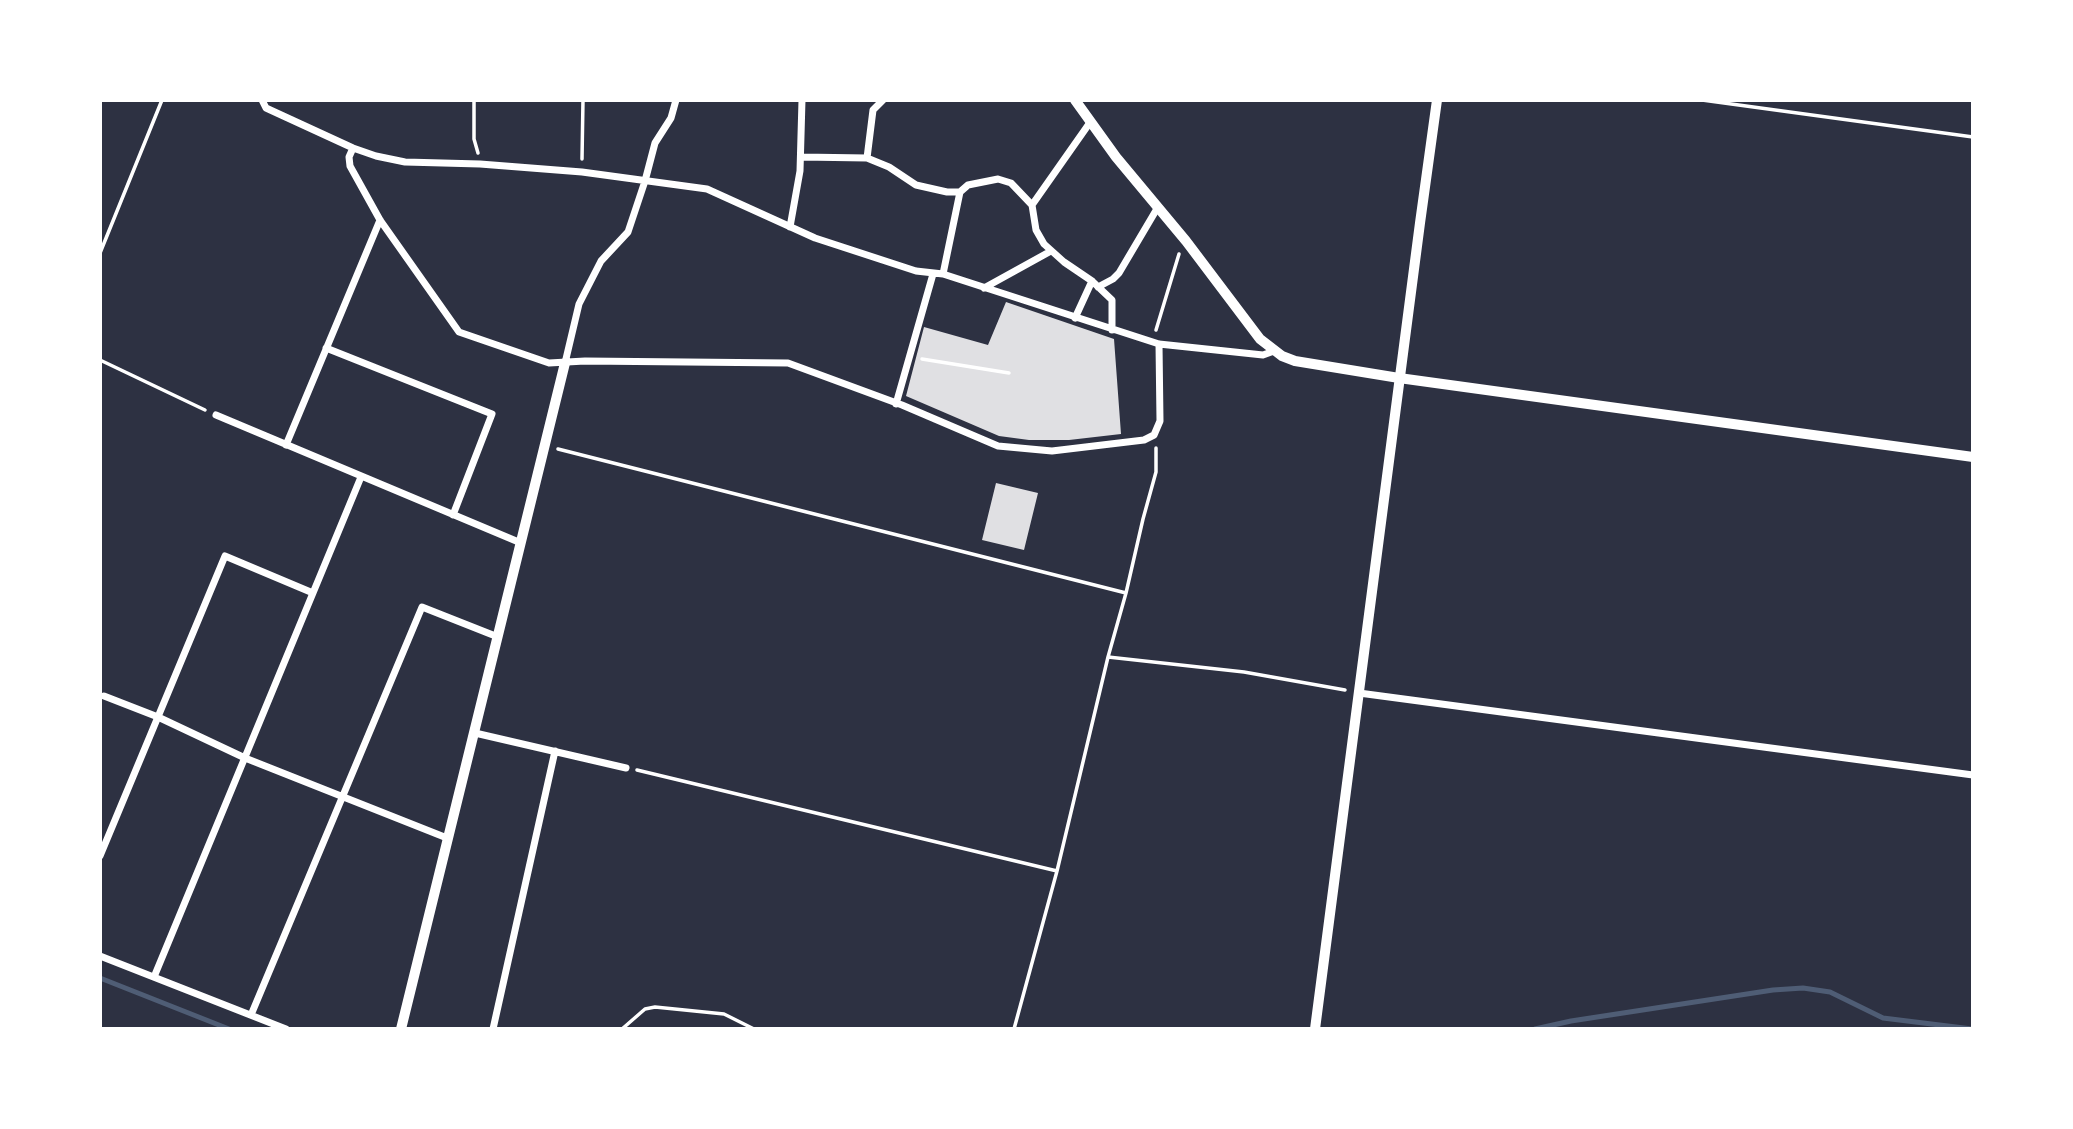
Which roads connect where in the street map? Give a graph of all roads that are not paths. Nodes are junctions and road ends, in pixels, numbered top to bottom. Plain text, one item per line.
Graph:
1 (262, 100) edge
2 (676, 100) edge
3 (802, 100) edge
4 (883, 100) edge
5 (1075, 100) edge
6 (1437, 100) edge
7 (1091, 121) junction
8 (353, 148) junction
9 (801, 157) junction
10 (867, 158) junction
11 (645, 181) junction
12 (960, 192) junction
13 (1032, 205) junction
14 (1158, 207) junction
15 (380, 220) junction
16 (790, 227) junction
17 (1051, 250) junction
18 (933, 274) junction
19 (943, 274) junction
20 (1095, 284) junction
21 (984, 288) junction
22 (1075, 318) junction
23 (1112, 330) junction
24 (1156, 343) junction
25 (326, 348) junction
26 (1275, 351) junction
27 (565, 363) junction
28 (1399, 378) junction
29 (897, 404) junction
30 (216, 415) road end
31 (286, 445) junction
32 (1973, 457) edge
33 (362, 477) junction
34 (453, 515) junction
35 (522, 543) junction
36 (313, 593) junction
37 (498, 637) junction
38 (1359, 693) junction
39 (104, 696) dead end
40 (158, 717) junction
41 (475, 733) junction
42 (555, 751) junction
43 (245, 758) junction
44 (626, 768) road end
45 (1973, 775) edge
46 (342, 797) junction
47 (447, 838) junction
48 (100, 856) edge
49 (100, 956) edge
50 (154, 977) junction
51 (251, 1015) junction
52 (286, 1029) edge
53 (401, 1029) edge
54 (492, 1029) edge
55 (1315, 1029) edge

1 - 8 street
2 - 11 street
3 - 9 street
4 - 10 street
5 - 7 main road
6 - 28 street
7 - 13 street
7 - 14 main road
8 - 11 street
8 - 15 street
9 - 10 street
9 - 16 street
10 - 12 street
11 - 16 street
11 - 27 street
12 - 13 street
12 - 19 street
13 - 17 street
14 - 20 street
14 - 26 main road
15 - 25 street
15 - 27 street
16 - 18 street
17 - 20 street
17 - 21 street
18 - 19 street
18 - 29 street
19 - 21 street
20 - 22 street
20 - 23 street
21 - 22 street
22 - 23 street
23 - 24 street
24 - 26 street
24 - 29 street
25 - 31 street
25 - 34 street
26 - 28 main road
27 - 29 street
27 - 35 street
28 - 32 main road
28 - 38 street
30 - 31 street
31 - 33 street
33 - 34 street
33 - 36 street
34 - 35 street
35 - 37 street
36 - 40 street
36 - 43 street
37 - 41 street
37 - 46 street
38 - 45 street
38 - 55 street
39 - 40 street
40 - 43 street
40 - 48 street
41 - 42 street
41 - 47 street
42 - 44 street
42 - 54 street
43 - 46 street
43 - 50 street
46 - 47 street
46 - 51 street
47 - 53 street
49 - 50 street
50 - 51 street
51 - 52 street

